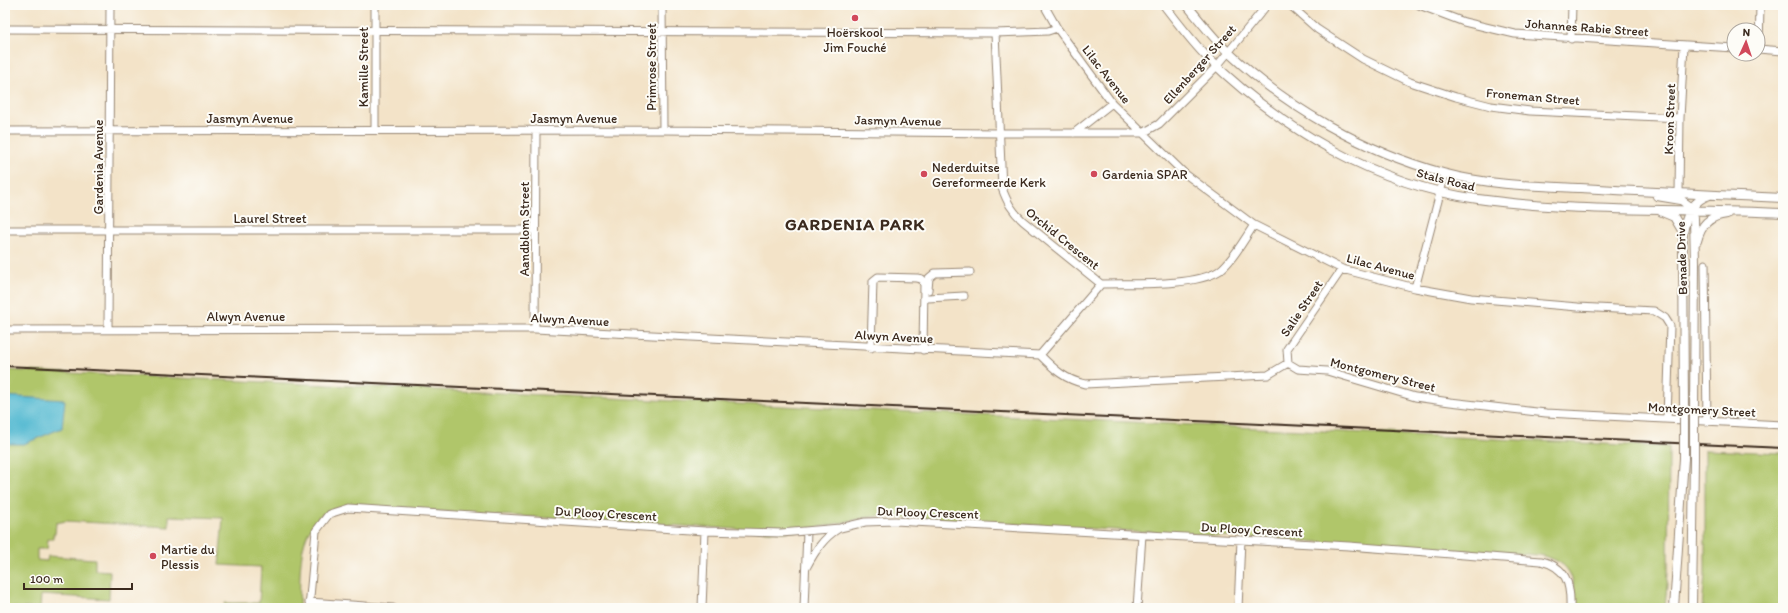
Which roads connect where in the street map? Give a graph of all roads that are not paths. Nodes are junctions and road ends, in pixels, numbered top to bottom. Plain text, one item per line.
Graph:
1 (110, 5) edge
2 (375, 5) edge
3 (662, 5) edge
4 (1044, 5) edge
5 (1164, 5) edge
6 (1187, 5) edge
7 (1267, 5) edge
8 (1290, 5) edge
9 (1419, 5) edge
10 (1572, 5) edge
11 (1760, 5) edge
12 (1759, 22) edge
13 (1057, 28) junction
14 (5, 30) edge
15 (110, 30) junction
16 (375, 30) junction
17 (662, 33) junction
18 (995, 33) junction
19 (1571, 39) junction
20 (1684, 46) junction
21 (1726, 48) edge
22 (1766, 50) edge
23 (1783, 51) edge
24 (1228, 52) junction
25 (1217, 66) junction
26 (1112, 103) junction
27 (1680, 118) junction
28 (375, 130) junction
29 (536, 130) junction
30 (663, 130) junction
31 (5, 131) edge
32 (110, 131) junction
33 (1000, 133) junction
34 (1074, 133) junction
35 (1143, 133) junction
36 (1445, 174) junction
37 (1609, 190) junction
38 (1440, 192) junction
39 (1679, 193) junction
40 (1715, 194) junction
41 (1783, 198) edge
42 (1648, 209) junction
43 (1690, 211) junction
44 (1747, 211) junction
45 (1783, 213) edge
46 (1254, 225) junction
47 (5, 230) edge
48 (109, 230) junction
49 (535, 230) junction
50 (1683, 233) junction
51 (1695, 262) junction
52 (1705, 264) dead end
53 (1342, 269) junction
54 (970, 272) dead end
55 (1101, 284) junction
56 (1415, 288) junction
57 (964, 296) dead end
58 (928, 298) junction
59 (108, 328) junction
60 (535, 329) junction
61 (5, 330) edge
62 (871, 348) junction
63 (924, 350) junction
64 (1040, 355) junction
65 (1288, 363) junction
66 (1667, 419) junction
67 (1707, 422) junction
68 (1783, 425) edge
69 (840, 528) junction
70 (705, 531) junction
71 (807, 531) junction
72 (1142, 535) junction
73 (1242, 540) junction
74 (805, 570) junction
75 (309, 605) edge
76 (393, 608) edge
77 (702, 608) edge
78 (804, 608) edge
79 (1137, 608) edge
80 (1238, 608) edge
81 (1570, 608) edge
82 (1674, 608) edge
83 (1692, 608) edge

1 - 15 street, Gardenia Avenue
2 - 16 street, Kamille Street
3 - 17 street, Primrose Street
4 - 13 street, Lilac Avenue
5 - 25 street, Stals Road
6 - 24 street, Stals Road
7 - 24 street, Ellenberger Street
8 - 27 street, Froneman Street
9 - 19 street, Johannes Rabie Street
10 - 19 street
11 - 12 street
13 - 18 street
13 - 26 street, Lilac Avenue
14 - 15 street
15 - 16 street
15 - 32 street, Gardenia Avenue
16 - 17 street
16 - 28 street, Kamille Street
17 - 18 street
17 - 30 street, Primrose Street
18 - 33 street, Orchid Crescent
19 - 20 street, Johannes Rabie Street
20 - 21 street, Johannes Rabie Street
20 - 27 street, Kroon Street
22 - 23 street
24 - 25 street, Ellenberger Street
24 - 36 street, Stals Road
25 - 35 street, Ellenberger Street
25 - 38 street, Stals Road
26 - 34 street
26 - 35 street, Lilac Avenue
27 - 39 street, Kroon Street
28 - 29 street, Jasmyn Avenue
28 - 32 street, Jasmyn Avenue
29 - 30 street, Jasmyn Avenue
29 - 49 street, Aandblom Street
30 - 33 street, Jasmyn Avenue
31 - 32 street, Jasmyn Avenue
32 - 48 street, Gardenia Avenue
33 - 34 street, Jasmyn Avenue
33 - 55 street, Orchid Crescent
34 - 35 street, Jasmyn Avenue
35 - 46 street, Lilac Avenue
36 - 37 street, Stals Road
36 - 38 street
37 - 39 street, Stals Road
37 - 43 street
38 - 42 street, Stals Road
38 - 56 street
39 - 40 street, Stals Road
40 - 41 street, Stals Road
40 - 43 street
42 - 43 street, Stals Road
42 - 50 street
43 - 44 street, Stals Road
43 - 50 street, Benade Drive
43 - 51 street, Benade Drive
44 - 45 street, Stals Road
44 - 51 street
46 - 53 street, Lilac Avenue
46 - 55 street, Orchid Crescent
47 - 48 street, Laurel Street
48 - 49 street, Laurel Street
48 - 59 street, Gardenia Avenue
49 - 60 street, Aandblom Street
50 - 82 street, Benade Drive, bridge
51 - 83 street, Benade Drive, bridge
52 - 67 street
53 - 56 street, Lilac Avenue
53 - 65 street, Salie Street
54 - 58 street
55 - 64 street
56 - 66 street, Lilac Avenue
57 - 58 street
58 - 63 street
59 - 60 street, Alwyn Avenue
59 - 61 street, Alwyn Avenue
60 - 62 street, Alwyn Avenue
62 - 63 street, Alwyn Avenue
62 - 63 street
63 - 64 street, Alwyn Avenue
64 - 65 street
65 - 66 street, Montgomery Street
66 - 67 street, Montgomery Street
67 - 68 street, Montgomery Street
69 - 71 street, Du Plooy Crescent
69 - 72 street, Du Plooy Crescent
69 - 74 street
70 - 71 street, Du Plooy Crescent
70 - 75 street, Du Plooy Crescent
70 - 77 street
71 - 74 street
72 - 73 street, Du Plooy Crescent
72 - 79 street
73 - 80 street
73 - 81 street, Du Plooy Crescent
74 - 78 street
75 - 76 street

